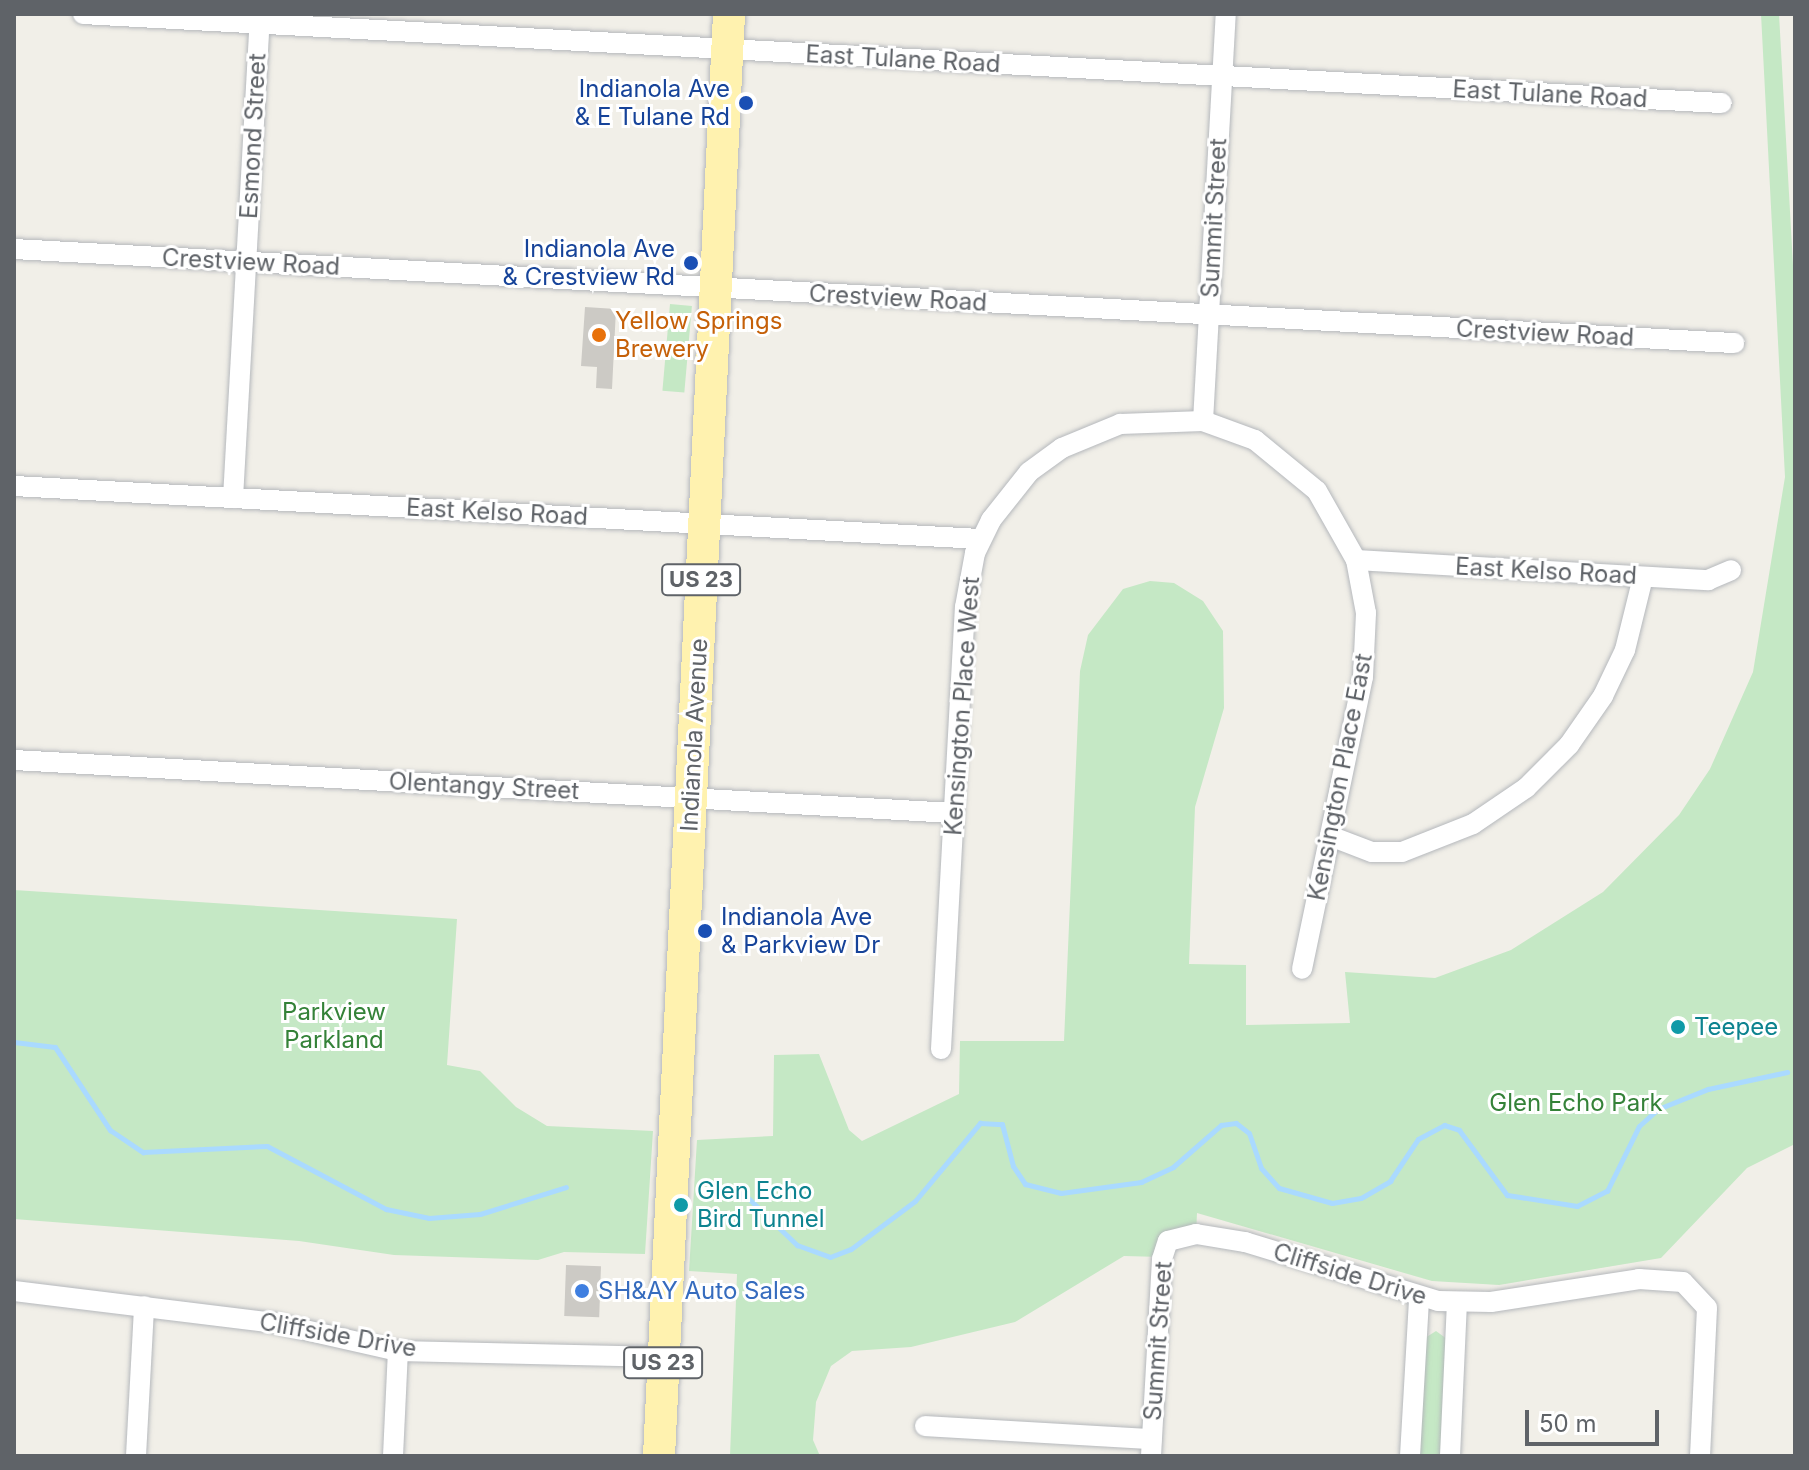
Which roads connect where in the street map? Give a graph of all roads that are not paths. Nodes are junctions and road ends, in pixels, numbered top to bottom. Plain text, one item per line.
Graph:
1 (83, 14) edge
2 (729, 14) edge
3 (1226, 14) edge
4 (260, 19) edge
5 (727, 49) junction
6 (1222, 76) junction
7 (1722, 103) dead end
8 (14, 249) edge
9 (246, 262) junction
10 (716, 287) junction
11 (1208, 314) junction
12 (1734, 343) dead end
13 (1203, 421) junction
14 (14, 486) edge
15 (233, 498) junction
16 (704, 523) junction
17 (981, 539) junction
18 (1356, 560) junction
19 (1731, 570) dead end
20 (1643, 577) junction
21 (14, 760) edge
22 (691, 798) junction
23 (954, 813) junction
24 (1330, 836) junction
25 (1302, 969) dead end
26 (941, 1049) dead end
27 (1181, 1235) joint
28 (14, 1291) edge
29 (1419, 1298) junction
30 (1457, 1303) junction
31 (144, 1306) junction
32 (398, 1351) junction
33 (663, 1357) junction
34 (925, 1426) dead end
35 (1151, 1448) edge
36 (136, 1456) edge
37 (393, 1456) edge
38 (659, 1456) edge
39 (1410, 1456) edge
40 (1450, 1456) edge
41 (1700, 1456) edge

1 - 4 street, East Tulane Road
2 - 5 main road, Indianola Avenue / US 23
3 - 6 street, Summit Street
4 - 5 street, East Tulane Road
4 - 9 street, Esmond Street
5 - 6 street, East Tulane Road
5 - 10 main road, Indianola Avenue / US 23
6 - 7 street, East Tulane Road
6 - 11 street, Summit Street
8 - 9 street, Crestview Road
9 - 10 street, Crestview Road
9 - 15 street, Esmond Street
10 - 11 street, Crestview Road
10 - 16 main road, Indianola Avenue / US 23
11 - 12 street, Crestview Road
11 - 13 street, Summit Street
13 - 17 street, Kensington Place West
13 - 18 street, Kensington Place East
14 - 15 street, East Kelso Road
15 - 16 street, East Kelso Road
16 - 17 street, East Kelso Road
16 - 22 main road, Indianola Avenue / US 23
17 - 23 street, Kensington Place West
18 - 20 street, East Kelso Road
18 - 24 street, Kensington Place East
19 - 20 street, East Kelso Road
20 - 24 street
21 - 22 street, Olentangy Street
22 - 23 street, Olentangy Street
22 - 33 main road, Indianola Avenue / US 23
23 - 26 street, Kensington Place West
24 - 25 street, Kensington Place East
27 - 29 street, Cliffside Drive
27 - 35 street, Summit Street
28 - 31 street, Cliffside Drive
29 - 30 street, Cliffside Drive
29 - 39 street
30 - 40 street
30 - 41 street, Cliffside Drive
31 - 32 street, Cliffside Drive
31 - 36 street
32 - 33 street, Cliffside Drive
32 - 37 street
33 - 38 main road, Indianola Avenue / US 23
34 - 35 street

